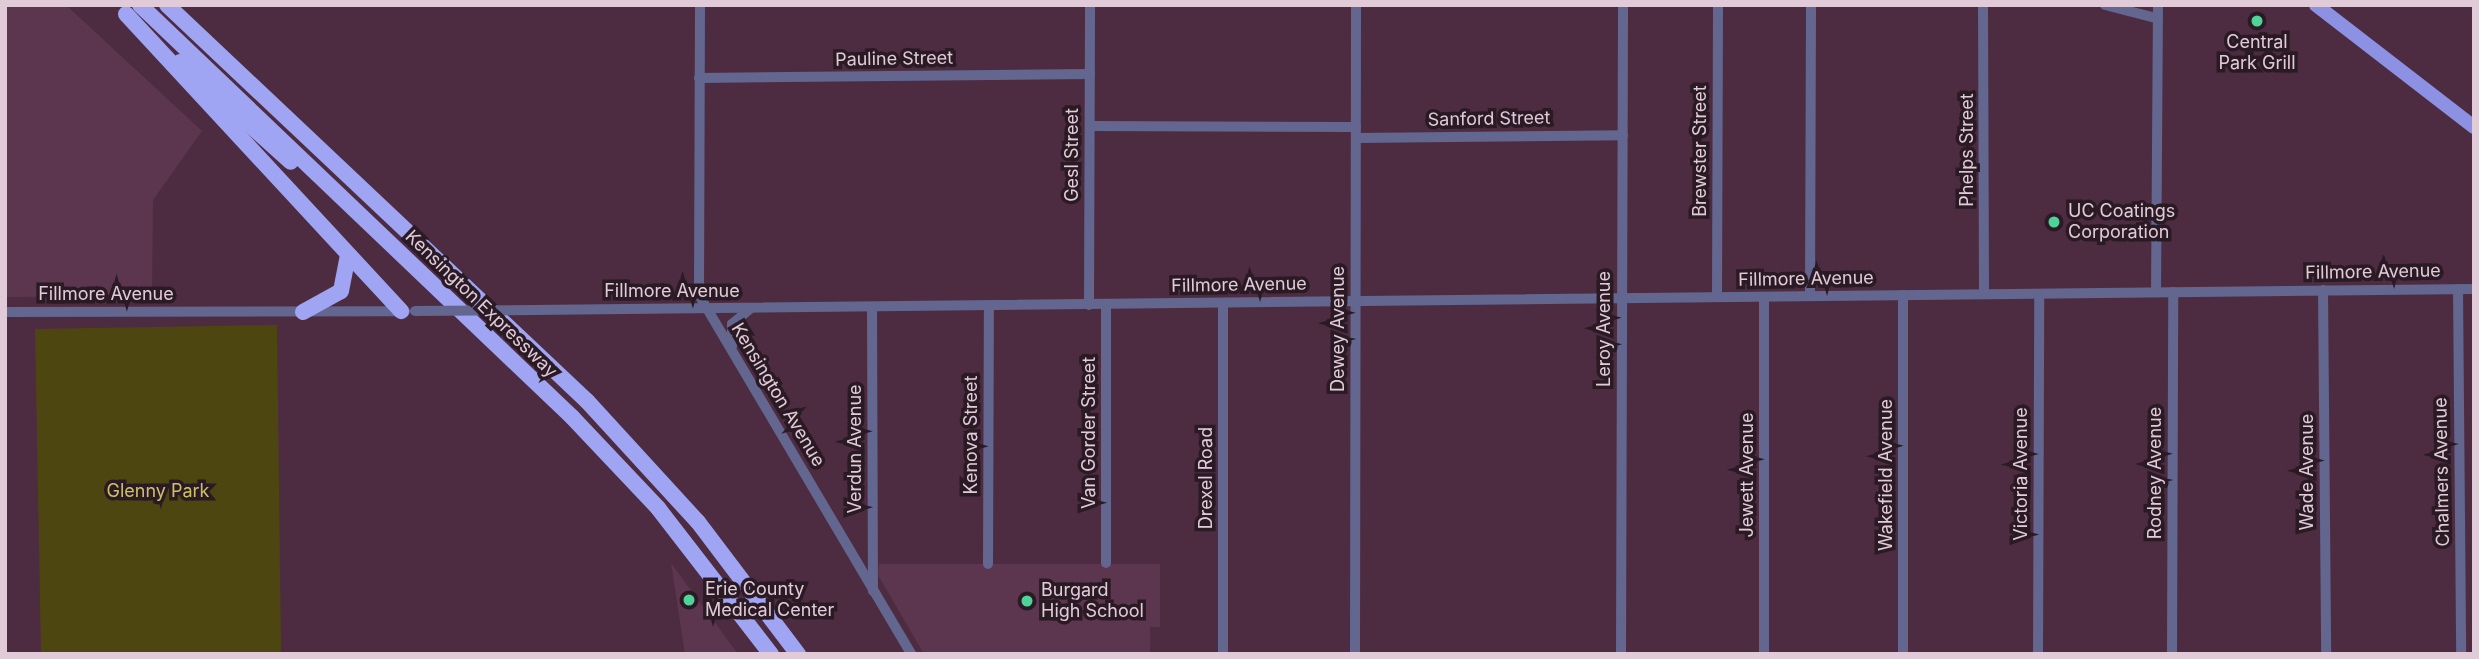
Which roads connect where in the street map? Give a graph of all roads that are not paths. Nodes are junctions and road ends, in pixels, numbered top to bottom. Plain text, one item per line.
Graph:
1 (167, 5) edge
2 (700, 5) edge
3 (1090, 5) edge
4 (1356, 5) edge
5 (1623, 5) edge
6 (1718, 5) edge
7 (1811, 5) edge
8 (1983, 5) edge
9 (2105, 5) edge
10 (2158, 5) edge
11 (2316, 5) edge
12 (127, 8) edge
13 (2156, 18) junction
14 (1090, 74) junction
15 (699, 78) junction
16 (1090, 125) junction
17 (2474, 127) edge
18 (1356, 132) junction
19 (1623, 135) junction
20 (347, 259) junction
21 (2458, 289) junction
22 (2474, 289) edge
23 (2323, 290) junction
24 (2155, 292) junction
25 (2172, 292) junction
26 (1984, 294) junction
27 (2039, 294) junction
28 (1903, 295) junction
29 (1810, 296) junction
30 (1764, 297) junction
31 (1717, 298) junction
32 (1622, 299) junction
33 (1356, 301) junction
34 (1223, 303) junction
35 (1089, 304) junction
36 (1106, 304) junction
37 (989, 306) junction
38 (872, 307) junction
39 (752, 308) junction
40 (707, 309) junction
41 (408, 311) junction
42 (5, 312) edge
43 (303, 312) junction
44 (736, 357) junction
45 (2461, 534) junction
46 (2474, 534) edge
47 (1106, 563) dead end
48 (988, 564) dead end
49 (873, 591) junction
50 (771, 654) edge
51 (799, 654) edge
52 (911, 654) edge
53 (1223, 654) edge
54 (1355, 654) edge
55 (1620, 654) edge
56 (1764, 654) edge
57 (1903, 654) edge
58 (2038, 654) edge
59 (2172, 654) edge
60 (2326, 654) edge
61 (2461, 654) edge

1 - 51 highway, Kensington Expressway
2 - 15 street, Kensington Avenue
3 - 14 street, Gesl Street
4 - 18 street, Dewey Avenue
5 - 19 street, Leroy Avenue
6 - 31 street, Brewster Street
7 - 29 street
8 - 26 street, Phelps Street
9 - 13 street
10 - 13 street
11 - 17 main road
12 - 20 highway
12 - 50 highway, Kensington Expressway
13 - 24 street
14 - 15 street, Pauline Street
14 - 16 street, Gesl Street
15 - 40 street, Kensington Avenue
16 - 18 street, Sanford Street
16 - 35 street, Gesl Street
18 - 19 street, Sanford Street
18 - 33 street, Dewey Avenue
19 - 32 street, Leroy Avenue
20 - 41 highway
20 - 43 highway
21 - 22 street, Fillmore Avenue
21 - 23 street, Fillmore Avenue
21 - 45 street, Chalmers Avenue
23 - 25 street, Fillmore Avenue
23 - 60 street, Wade Avenue
24 - 25 street, Fillmore Avenue
24 - 27 street, Fillmore Avenue
25 - 59 street, Rodney Avenue
26 - 27 street, Fillmore Avenue
26 - 28 street, Fillmore Avenue
27 - 58 street, Victoria Avenue
28 - 29 street, Fillmore Avenue
28 - 57 street, Wakefield Avenue
29 - 30 street, Fillmore Avenue
30 - 31 street, Fillmore Avenue
30 - 56 street, Jewett Avenue
31 - 32 street, Fillmore Avenue
32 - 33 street, Fillmore Avenue
32 - 55 street, Leroy Avenue
33 - 34 street, Fillmore Avenue
33 - 54 street, Dewey Avenue
34 - 36 street, Fillmore Avenue
34 - 53 street, Drexel Road
35 - 36 street, Fillmore Avenue
35 - 37 street, Fillmore Avenue
36 - 47 street, Van Gorder Street
37 - 38 street, Fillmore Avenue
37 - 48 street, Kenova Street
38 - 39 street, Fillmore Avenue
38 - 49 street, Verdun Avenue
39 - 40 street, Fillmore Avenue
39 - 44 street
40 - 41 street, Fillmore Avenue, bridge
40 - 44 street, Kensington Avenue
41 - 43 street, Fillmore Avenue
42 - 43 street, Fillmore Avenue
44 - 49 street, Kensington Avenue
45 - 46 street
45 - 61 street, Chalmers Avenue
49 - 52 street, Kensington Avenue

